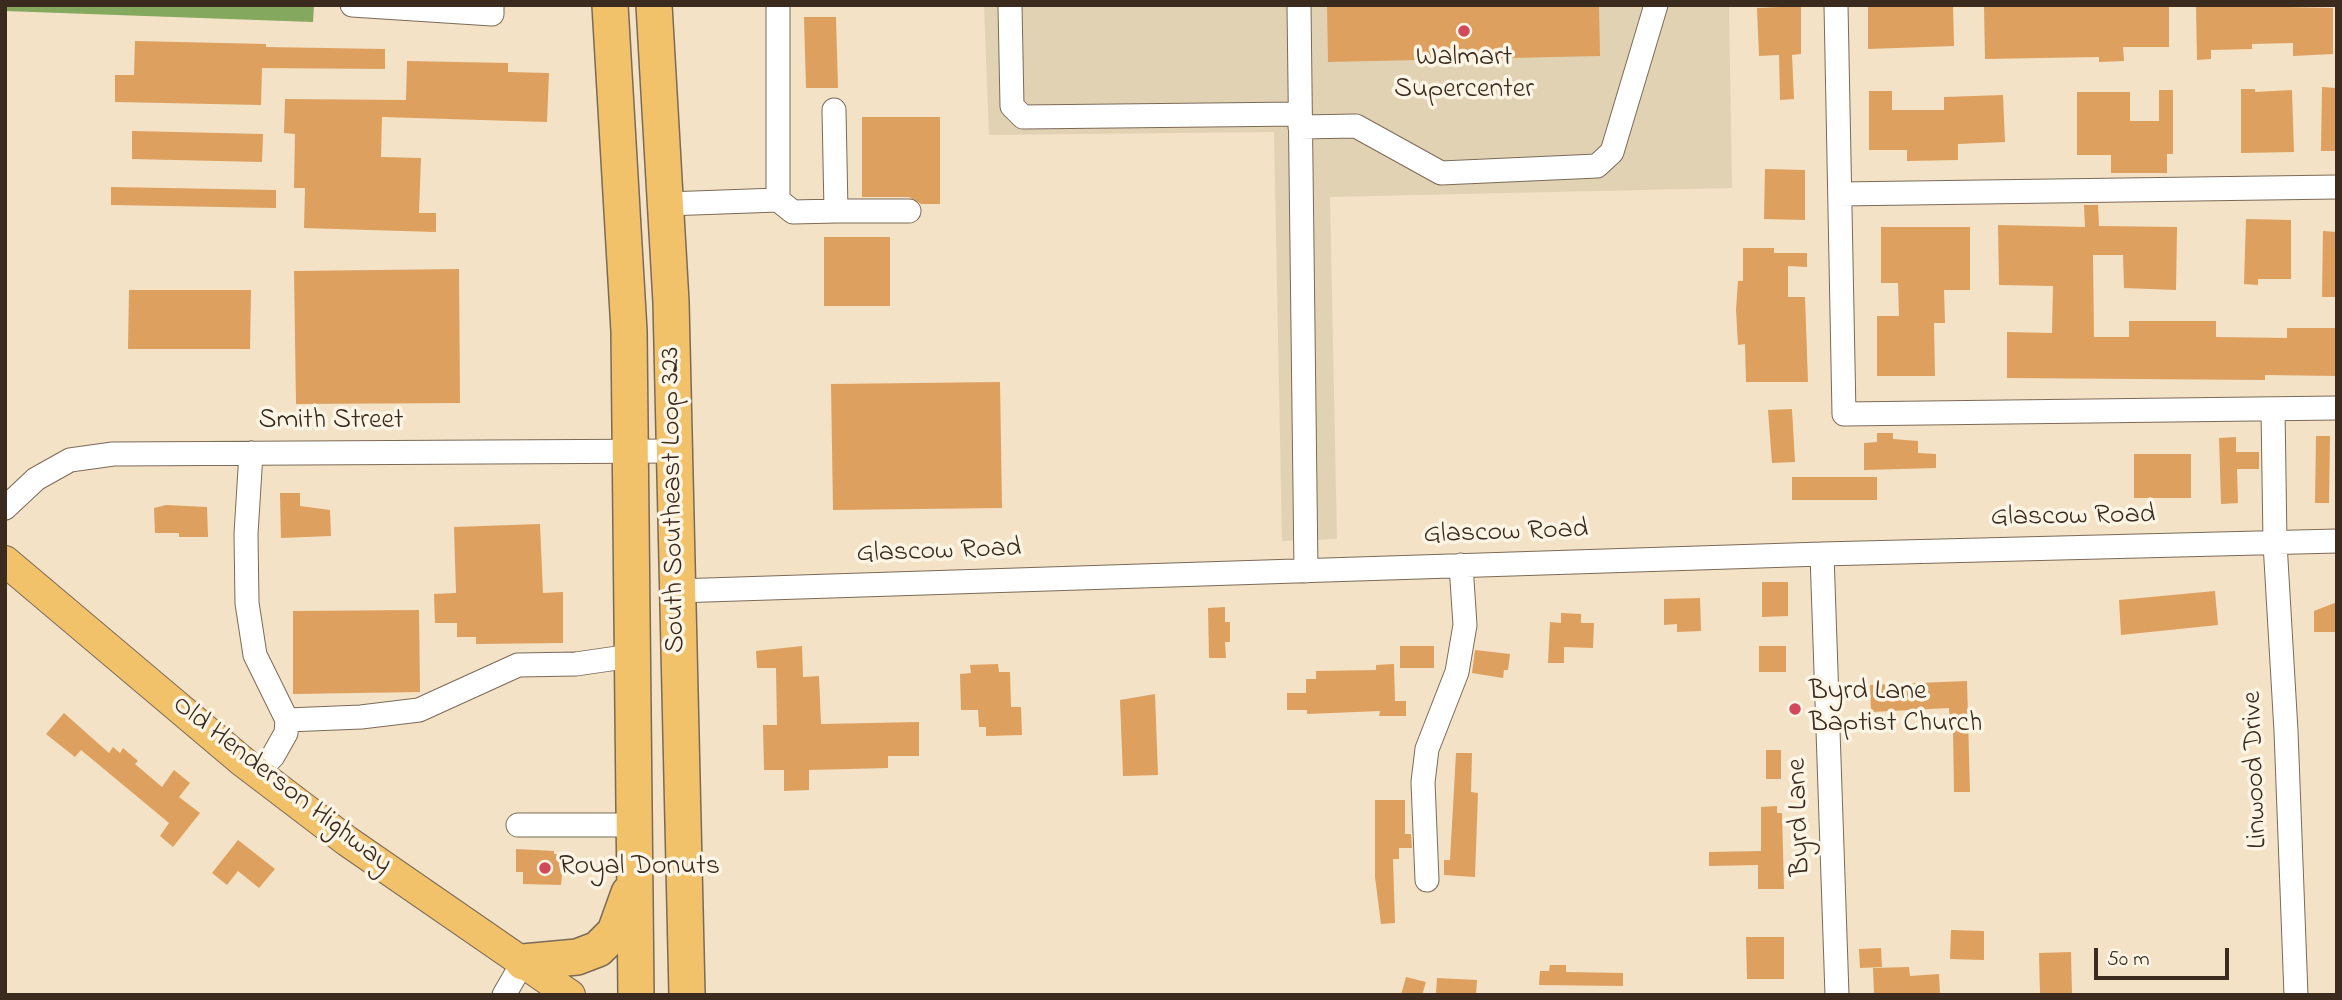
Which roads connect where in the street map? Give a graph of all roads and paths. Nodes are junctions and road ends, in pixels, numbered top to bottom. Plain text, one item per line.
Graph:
1 (352, 5) edge
2 (492, 5) edge
3 (610, 5) edge
4 (654, 5) edge
5 (778, 5) edge
6 (1010, 5) edge
7 (1299, 5) edge
8 (1656, 5) edge
9 (1836, 5) edge
10 (834, 110) dead end
11 (1300, 121) junction
12 (2337, 187) edge
13 (1840, 194) junction
14 (778, 200) junction
15 (666, 204) junction
16 (835, 211) junction
17 (909, 211) dead end
18 (2337, 408) edge
19 (2273, 409) junction
20 (631, 451) junction
21 (674, 451) junction
22 (251, 453) junction
23 (5, 508) edge
24 (2337, 541) edge
25 (2274, 543) junction
26 (1822, 554) junction
27 (5, 561) edge
28 (1461, 565) junction
29 (1306, 570) junction
30 (676, 591) junction
31 (631, 656) junction
32 (287, 720) junction
33 (257, 773) junction
34 (517, 825) dead end
35 (635, 825) junction
36 (636, 873) junction
37 (1427, 880) dead end
38 (523, 962) junction
39 (504, 995) edge
40 (570, 995) edge
41 (636, 995) edge
42 (687, 995) edge
43 (1837, 995) edge
44 (2295, 995) edge

1 - 2 street
3 - 20 highway, South Southeast Loop 323
4 - 15 highway, South Southeast Loop 323
5 - 14 street
6 - 11 street
7 - 11 street
8 - 11 street
9 - 13 street
10 - 16 street
11 - 29 street
12 - 13 street
13 - 19 street
14 - 15 street
14 - 16 street
15 - 21 highway, South Southeast Loop 323
16 - 17 street
18 - 19 street
19 - 25 street, Linwood Drive
20 - 21 street, Smith Street
20 - 22 street, Smith Street
20 - 31 highway, South Southeast Loop 323
21 - 30 highway, South Southeast Loop 323
22 - 23 street, Smith Street
22 - 32 street
24 - 25 street, Glascow Road
25 - 26 street, Glascow Road
25 - 44 street, Linwood Drive
26 - 28 street, Glascow Road
26 - 43 street, Byrd Lane
27 - 33 main road, Old Henderson Highway
28 - 29 street, Glascow Road
28 - 37 street
29 - 30 street, Glascow Road
30 - 42 highway, South Southeast Loop 323
31 - 32 street
31 - 35 highway, South Southeast Loop 323
32 - 33 street
33 - 38 main road, Old Henderson Highway
34 - 35 street
35 - 36 highway, South Southeast Loop 323
36 - 38 highway
36 - 41 highway, South Southeast Loop 323
38 - 39 street
38 - 40 main road, Old Henderson Highway

